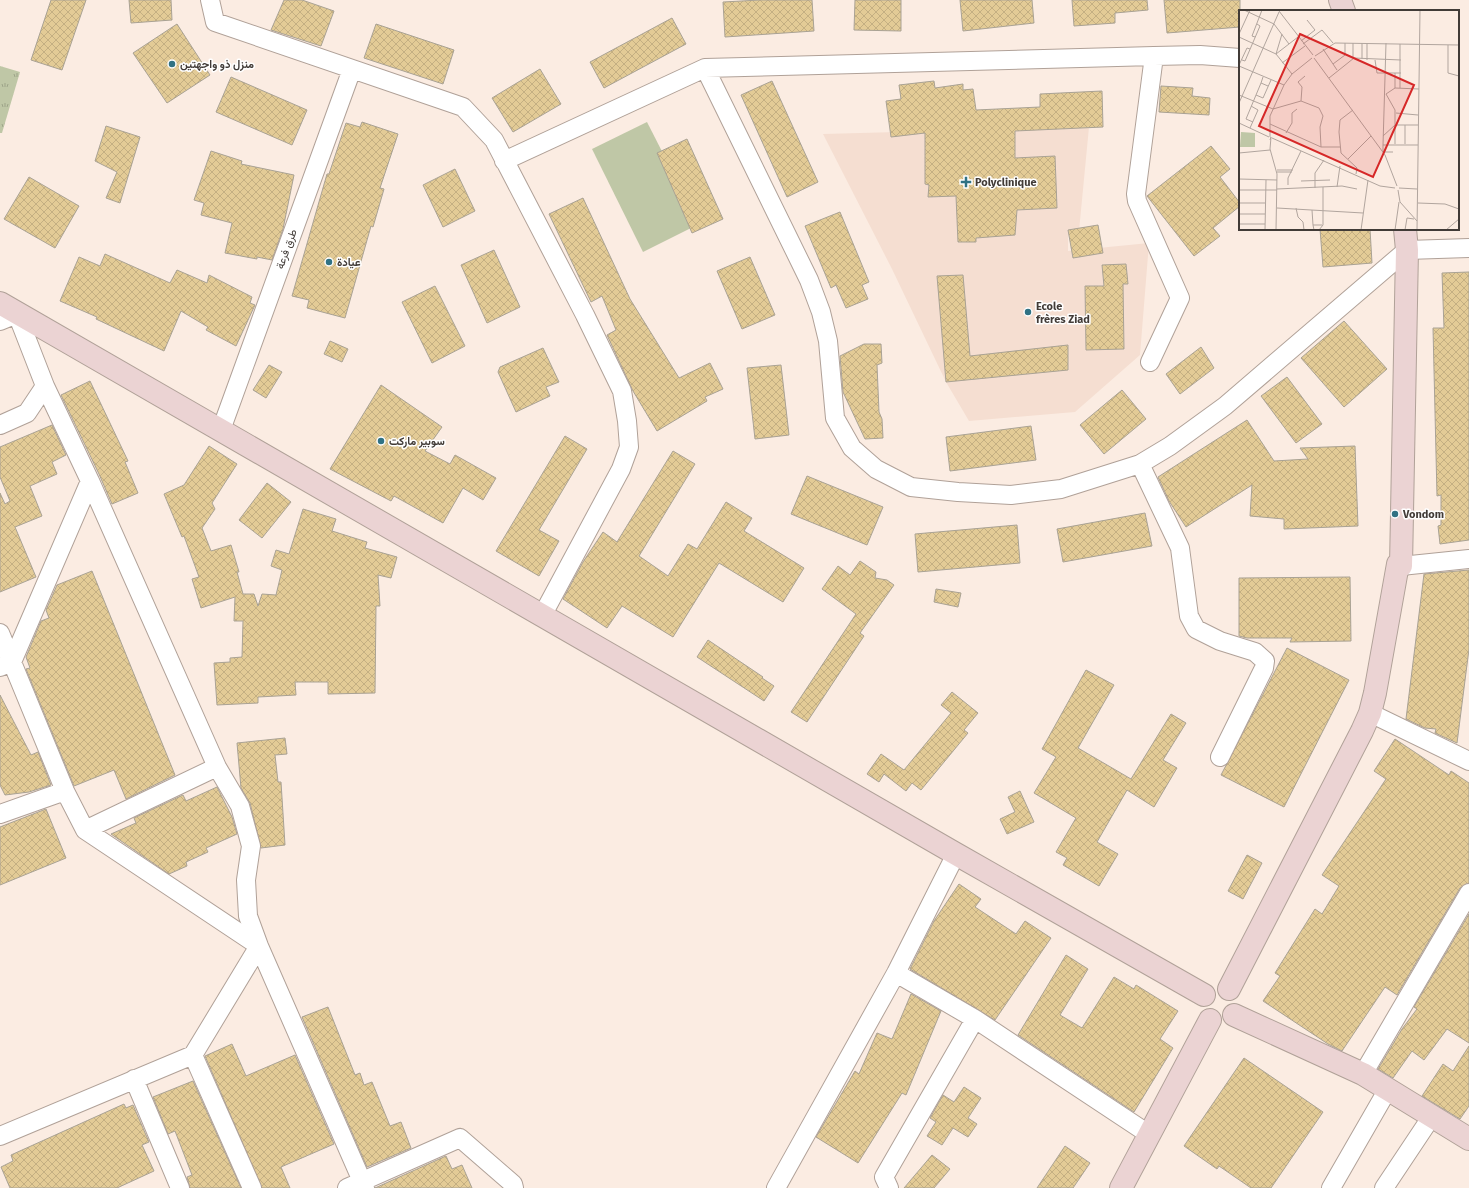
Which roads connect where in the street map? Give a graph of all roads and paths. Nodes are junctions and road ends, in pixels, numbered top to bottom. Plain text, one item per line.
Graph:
1 (210, 0) edge
2 (1340, 0) edge
3 (1344, 10) edge
4 (1154, 56) junction
5 (1239, 58) edge
6 (705, 68) junction
7 (352, 69) junction
8 (504, 161) junction
9 (1405, 230) edge
10 (1469, 248) edge
11 (1407, 250) junction
12 (6, 313) edge
13 (1150, 362) dead end
14 (45, 386) junction
15 (0, 424) edge
16 (221, 430) junction
17 (1140, 464) junction
18 (90, 481) junction
19 (1469, 559) edge
20 (1400, 566) junction
21 (542, 616) junction
22 (0, 633) edge
23 (6, 665) edge
24 (1370, 713) junction
25 (1220, 757) dead end
26 (1469, 762) edge
27 (216, 767) junction
28 (65, 790) junction
29 (0, 814) edge
30 (85, 830) junction
31 (956, 854) junction
32 (1469, 894) edge
33 (259, 946) junction
34 (896, 973) junction
35 (1229, 989) junction
36 (1204, 995) junction
37 (1234, 1015) junction
38 (975, 1019) junction
39 (1210, 1020) junction
40 (193, 1055) junction
41 (1364, 1074) junction
42 (134, 1079) junction
43 (1388, 1089) junction
44 (1432, 1116) junction
45 (1150, 1135) junction
46 (0, 1136) edge
47 (1469, 1139) edge
48 (785, 1172) junction
49 (358, 1186) edge
50 (180, 1188) edge
51 (252, 1188) edge
52 (514, 1188) edge
53 (776, 1188) edge
54 (792, 1188) edge
55 (889, 1188) edge
56 (1121, 1188) edge
57 (1331, 1188) edge
58 (1384, 1188) edge

1 - 7 street
2 - 3 street
4 - 5 street
4 - 6 street
4 - 13 street
6 - 8 street
6 - 17 street
7 - 8 street
7 - 16 street, طرق فرعة
8 - 21 street
9 - 11 street
10 - 11 street
11 - 17 street
11 - 20 street
12 - 14 street
12 - 16 street
14 - 15 street
14 - 18 street
16 - 21 street
17 - 25 street
18 - 23 street
18 - 27 street
19 - 20 street
20 - 24 street
21 - 31 street
22 - 23 street
23 - 28 street
24 - 26 street
24 - 35 street
27 - 30 street
27 - 33 street
28 - 29 street
28 - 30 street
30 - 33 street
31 - 34 street
31 - 36 street
32 - 41 street
33 - 40 street
33 - 49 street
34 - 38 street
34 - 48 street
35 - 36 street
35 - 37 street
36 - 39 street
37 - 39 street
37 - 41 street
38 - 45 street
38 - 55 street
39 - 45 street
40 - 42 street
40 - 51 street
41 - 43 street
42 - 46 street
42 - 50 street
43 - 44 street
43 - 57 street
44 - 47 street
44 - 58 street
45 - 56 street
48 - 53 street
48 - 54 street
49 - 52 street

